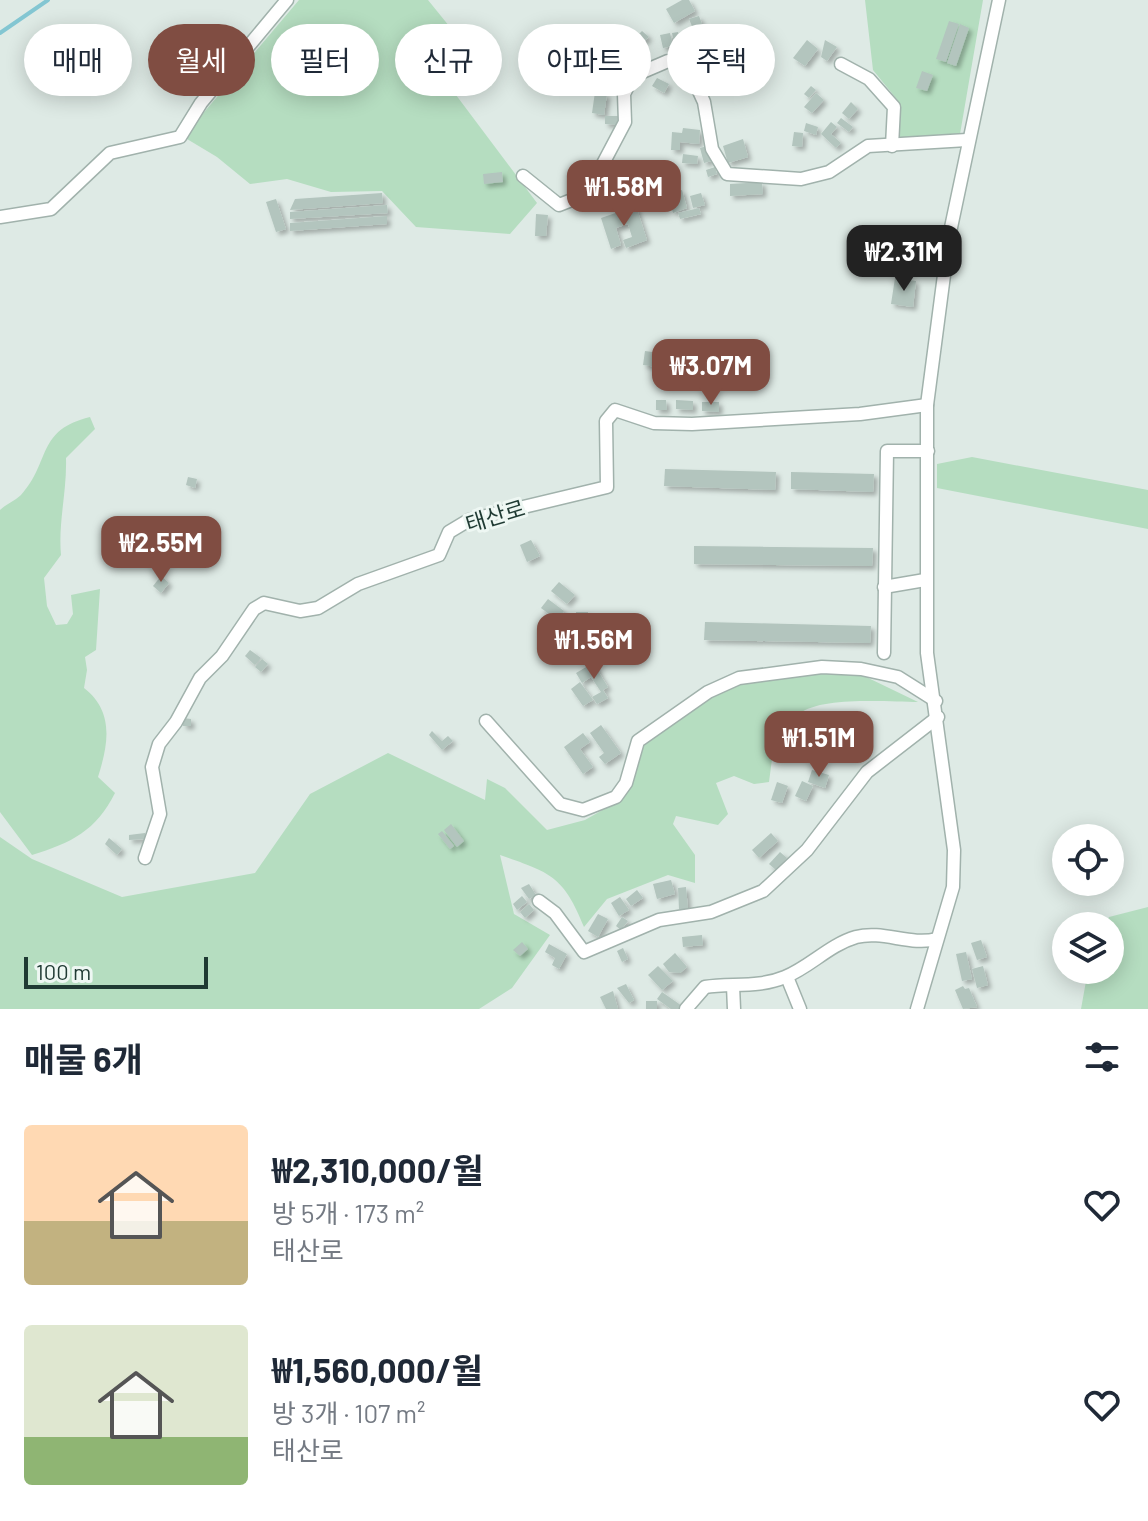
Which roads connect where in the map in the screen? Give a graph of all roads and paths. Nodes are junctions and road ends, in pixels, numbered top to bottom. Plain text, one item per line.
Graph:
1 (287, 0) edge
2 (999, 0) edge
3 (841, 64) dead end
4 (967, 140) junction
5 (892, 146) junction
6 (523, 176) dead end
7 (0, 217) edge
8 (927, 405) junction
9 (928, 451) junction
10 (925, 580) junction
11 (884, 587) junction
12 (884, 653) dead end
13 (936, 701) junction
14 (938, 717) junction
15 (486, 721) dead end
16 (145, 858) dead end
17 (539, 901) dead end
18 (937, 939) junction
19 (787, 977) junction
20 (733, 986) junction
21 (686, 1009) edge
22 (734, 1009) edge
23 (800, 1009) edge
24 (917, 1009) edge

1 - 7 street
2 - 4 street
3 - 5 street
4 - 5 street
4 - 8 street
5 - 6 street
8 - 9 street
8 - 16 street, 태산로
9 - 10 street
9 - 11 street
10 - 11 street
10 - 13 street
11 - 12 street
13 - 14 street
13 - 15 street
14 - 17 street
14 - 18 street
18 - 19 street
18 - 24 street
19 - 20 street
19 - 23 street
20 - 21 street
20 - 22 street

